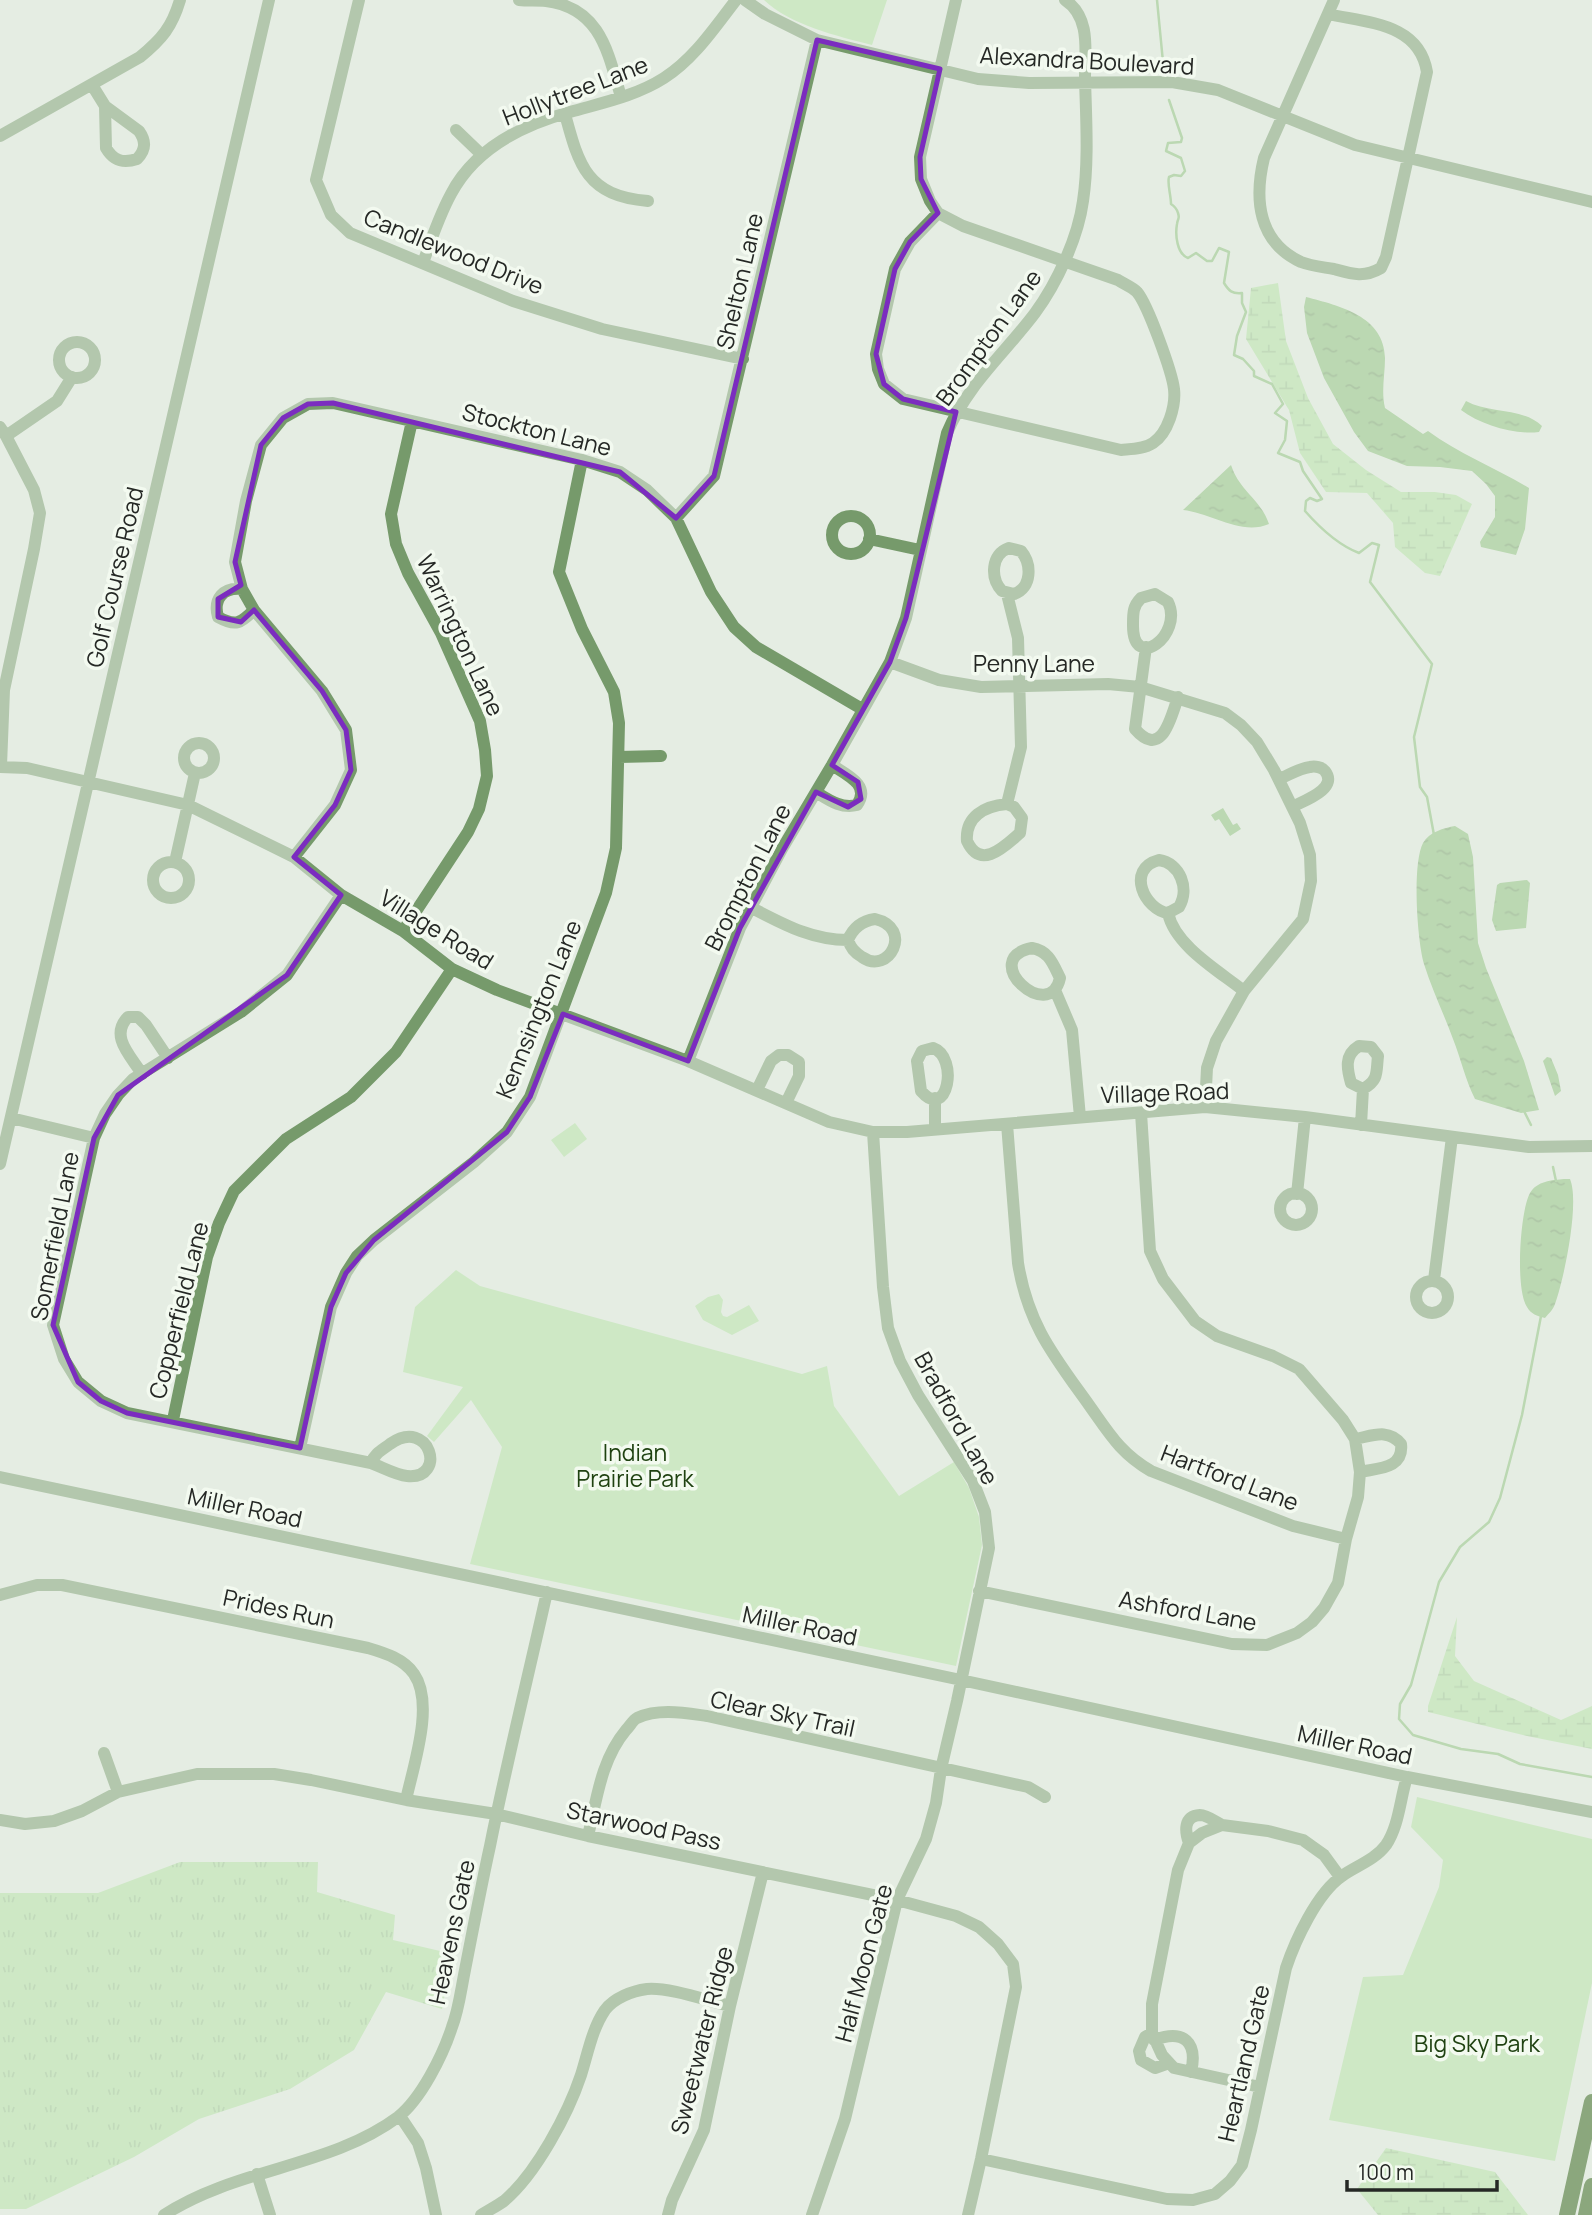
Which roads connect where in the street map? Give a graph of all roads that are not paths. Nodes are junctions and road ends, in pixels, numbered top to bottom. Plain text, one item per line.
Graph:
1 (180, 0) edge
2 (269, 0) edge
3 (359, 0) edge
4 (519, 0) edge
5 (736, 0) edge
6 (745, 0) edge
7 (956, 0) edge
8 (1065, 0) edge
9 (1334, 0) edge
10 (1328, 14) junction
11 (817, 40) junction
12 (940, 69) junction
13 (1085, 82) junction
14 (92, 85) junction
15 (621, 97) junction
16 (105, 106) dead end
17 (565, 114) junction
18 (1282, 116) junction
19 (456, 130) dead end
20 (0, 136) edge
21 (482, 155) junction
22 (1409, 160) junction
23 (648, 201) dead end
24 (1592, 202) edge
25 (938, 213) junction
26 (1066, 262) junction
27 (423, 263) junction
28 (743, 359) junction
29 (72, 377) dead end
30 (956, 412) junction
31 (412, 421) junction
32 (3, 431) edge
33 (582, 460) junction
34 (676, 518) junction
35 (869, 539) dead end
36 (920, 550) junction
37 (242, 589) junction
38 (1007, 594) dead end
39 (254, 610) junction
40 (1146, 647) dead end
41 (890, 662) junction
42 (1018, 687) junction
43 (1140, 687) junction
44 (1178, 697) junction
45 (862, 709) junction
46 (661, 755) dead end
47 (619, 757) junction
48 (832, 765) junction
49 (0, 766) edge
50 (195, 773) dead end
51 (1279, 779) junction
52 (88, 782) junction
53 (816, 792) junction
54 (1007, 804) junction
55 (188, 805) junction
56 (1292, 807) junction
57 (294, 857) junction
58 (175, 862) dead end
59 (341, 895) junction
60 (750, 907) junction
61 (1168, 913) dead end
62 (403, 932) junction
63 (848, 940) dead end
64 (452, 969) junction
65 (1055, 990) dead end
66 (1244, 991) junction
67 (562, 1014) junction
68 (168, 1058) junction
69 (688, 1061) junction
70 (142, 1074) junction
71 (757, 1090) junction
72 (1363, 1090) dead end
73 (935, 1098) dead end
74 (786, 1103) junction
75 (1205, 1107) junction
76 (1140, 1113) junction
77 (1080, 1117) junction
78 (1305, 1117) junction
79 (11, 1118) junction
80 (1007, 1124) junction
81 (1361, 1125) junction
82 (936, 1130) junction
83 (873, 1132) junction
84 (1452, 1137) junction
85 (94, 1138) junction
86 (1592, 1146) edge
87 (0, 1164) edge
88 (1297, 1194) dead end
89 (1434, 1280) dead end
90 (173, 1420) junction
91 (1355, 1439) junction
92 (300, 1448) junction
93 (371, 1463) junction
94 (1360, 1472) junction
95 (0, 1477) edge
96 (1346, 1539) junction
97 (979, 1591) junction
98 (547, 1592) junction
99 (0, 1595) edge
100 (961, 1681) junction
101 (104, 1753) dead end
102 (941, 1769) junction
103 (1407, 1777) junction
104 (118, 1793) junction
105 (1045, 1797) dead end
106 (405, 1800) junction
107 (1592, 1812) edge
108 (496, 1814) junction
109 (0, 1820) edge
110 (588, 1836) junction
111 (763, 1872) junction
112 (1340, 1877) junction
113 (897, 1900) junction
114 (730, 2006) junction
115 (1153, 2036) junction
116 (1169, 2063) junction
117 (1191, 2072) junction
118 (1260, 2087) junction
119 (1592, 2102) edge
120 (400, 2116) junction
121 (981, 2159) junction
122 (257, 2174) junction
123 (1592, 2186) edge
124 (164, 2215) edge
125 (270, 2215) edge
126 (436, 2215) edge
127 (481, 2215) edge
128 (668, 2215) edge
129 (812, 2215) edge
130 (968, 2215) edge
131 (1567, 2215) edge
132 (1586, 2215) edge

1 - 14 street
2 - 52 street, Golf Course Road
3 - 27 street, Candlewood Drive
4 - 15 street
5 - 15 street, Hollytree Lane
6 - 11 street, Alexandra Boulevard
7 - 12 street
8 - 13 street, Brompton Lane
9 - 10 street
10 - 18 street
10 - 22 street
11 - 12 street, Alexandra Boulevard
11 - 28 street, Shelton Lane
12 - 13 street, Alexandra Boulevard
12 - 25 street
13 - 18 street, Alexandra Boulevard
13 - 26 street, Brompton Lane
14 - 16 street
14 - 20 street
15 - 17 street, Hollytree Lane
17 - 21 street, Hollytree Lane
17 - 23 street
18 - 22 street, Alexandra Boulevard
18 - 22 street
19 - 21 street
21 - 27 street, Hollytree Lane
22 - 24 street, Alexandra Boulevard
25 - 26 street
25 - 30 street
26 - 30 street, Brompton Lane
26 - 30 street
27 - 28 street, Candlewood Drive
28 - 34 street, Shelton Lane
29 - 32 street
30 - 36 street, Brompton Lane
31 - 33 street, Stockton Lane
31 - 37 street, Stockton Lane
31 - 62 street, Warrington Lane
32 - 49 street
33 - 34 street, Stockton Lane
33 - 47 street, Kennsington Lane
34 - 45 street, Stockton Lane
35 - 36 street
36 - 41 street, Brompton Lane
37 - 39 street, Stockton Lane
37 - 39 street
38 - 42 street
39 - 57 street, Stockton Lane
40 - 43 street
41 - 42 street, Penny Lane
41 - 45 street, Brompton Lane
42 - 43 street, Penny Lane
42 - 54 street
43 - 44 street, Penny Lane
43 - 44 street
44 - 51 street, Penny Lane
45 - 48 street, Brompton Lane
46 - 47 street
47 - 67 street, Kennsington Lane
48 - 53 street, Brompton Lane
48 - 53 street, Brompton Lane
49 - 52 street, Village Road
50 - 55 street
51 - 56 street, Penny Lane
51 - 56 street
52 - 55 street, Village Road
52 - 79 street, Golf Course Road
53 - 60 street, Brompton Lane
54 - 54 street
55 - 57 street, Village Road
55 - 58 street
56 - 66 street, Penny Lane
57 - 59 street, Village Road
59 - 62 street, Village Road
59 - 68 street, Somerfield Lane
60 - 63 street
60 - 69 street, Brompton Lane
61 - 66 street
62 - 64 street, Village Road
64 - 67 street, Village Road
64 - 90 street, Copperfield Lane
65 - 77 street
66 - 75 street, Penny Lane
67 - 69 street, Village Road
67 - 92 street, Kennsington Lane
68 - 70 street, Somerfield Lane
68 - 70 street
69 - 71 street, Village Road
70 - 85 street, Somerfield Lane
71 - 74 street, Village Road
71 - 74 street
72 - 81 street
73 - 82 street
74 - 83 street, Village Road
75 - 76 street, Village Road
75 - 78 street, Village Road
76 - 77 street, Village Road
76 - 91 street, Ashford Lane
77 - 80 street, Village Road
78 - 81 street, Village Road
78 - 88 street
79 - 85 street
79 - 87 street, Golf Course Road
80 - 82 street, Village Road
80 - 96 street, Hartford Lane
81 - 84 street, Village Road
82 - 83 street, Village Road
83 - 97 street, Bradford Lane
84 - 86 street, Village Road
84 - 89 street
85 - 90 street, Somerfield Lane
90 - 92 street, Somerfield Lane
91 - 94 street, Ashford Lane
91 - 94 street
92 - 93 street, Somerfield Lane
93 - 93 street, Somerfield Lane
94 - 96 street, Ashford Lane
95 - 98 street, Miller Road
96 - 97 street, Ashford Lane
97 - 100 street, Bradford Lane
98 - 100 street, Miller Road
98 - 108 street, Heavens Gate
99 - 106 street, Prides Run
100 - 102 street, Half Moon Gate
100 - 103 street, Miller Road
101 - 104 street
102 - 105 street, Clear Sky Trail
102 - 110 street, Clear Sky Trail
102 - 113 street, Half Moon Gate
103 - 107 street, Miller Road
103 - 112 street, Heartland Gate
104 - 106 street, Starwood Pass
104 - 109 street, Starwood Pass
106 - 108 street, Starwood Pass
108 - 110 street, Starwood Pass
108 - 120 street, Heavens Gate
110 - 111 street, Starwood Pass
111 - 113 street, Starwood Pass
111 - 114 street, Sweetwater Ridge
112 - 115 street
112 - 118 street, Heartland Gate
113 - 121 street, Starwood Pass
113 - 129 street, Half Moon Gate
114 - 127 street
114 - 128 street, Sweetwater Ridge
115 - 116 street
115 - 116 street
115 - 117 street
116 - 117 street
117 - 118 street
118 - 121 street, Heartland Gate
119 - 131 main road
120 - 122 street, Heavens Gate
120 - 126 street
121 - 130 street, Starwood Pass
122 - 124 street, Heavens Gate
122 - 125 street
123 - 132 main road

